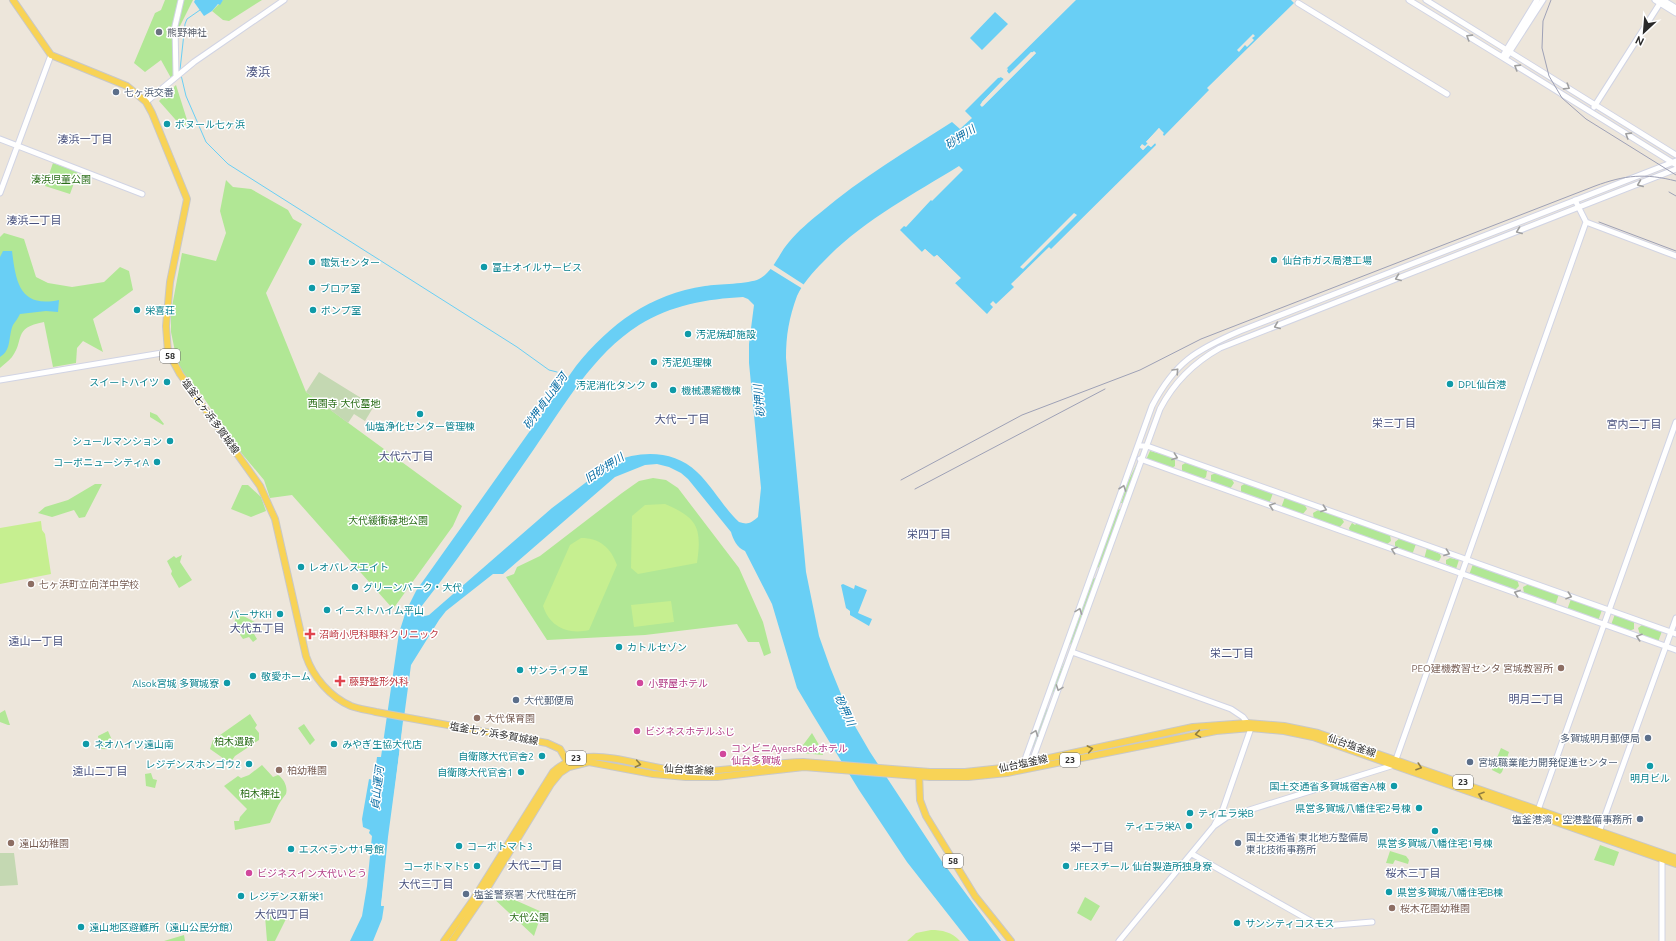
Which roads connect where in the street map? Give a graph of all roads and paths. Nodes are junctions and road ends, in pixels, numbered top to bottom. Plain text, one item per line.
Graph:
1 (14, 0) edge
2 (181, 0) edge
3 (284, 0) edge
4 (1409, 0) edge
5 (1426, 0) edge
6 (1537, 0) edge
7 (1543, 0) edge
8 (1660, 1) edge
9 (1298, 3) dead end
10 (1676, 8) edge
11 (1676, 13) edge
12 (1508, 51) junction
13 (52, 54) junction
14 (1504, 58) junction
15 (179, 74) junction
16 (1447, 94) dead end
17 (146, 102) junction
18 (1595, 105) junction
19 (1591, 112) junction
20 (0, 139) edge
21 (17, 146) junction
22 (1676, 155) edge
23 (1675, 163) edge
24 (1676, 169) edge
25 (0, 193) edge
26 (142, 194) dead end
27 (1575, 200) junction
28 (1579, 208) junction
29 (1586, 222) junction
30 (1676, 256) edge
31 (168, 352) junction
32 (0, 380) edge
33 (1676, 423) edge
34 (1138, 446) junction
35 (1147, 446) junction
36 (1134, 457) junction
37 (1142, 460) junction
38 (1466, 560) junction
39 (1462, 573) junction
40 (1609, 610) junction
41 (1676, 618) edge
42 (1604, 625) junction
43 (1673, 633) edge
44 (1666, 646) junction
45 (1676, 650) edge
46 (1072, 652) junction
47 (1249, 726) junction
48 (1033, 760) junction
49 (1024, 762) junction
50 (1395, 762) junction
51 (568, 764) junction
52 (1030, 768) junction
53 (1022, 770) junction
54 (919, 774) junction
55 (1223, 808) junction
56 (1538, 812) junction
57 (1227, 817) junction
58 (1214, 826) junction
59 (1599, 833) junction
60 (1192, 854) junction
61 (1676, 858) edge
62 (1662, 859) junction
63 (1676, 864) edge
64 (1372, 922) dead end
65 (444, 941) edge
66 (452, 941) edge
67 (1011, 941) edge
68 (1119, 941) edge
69 (1662, 941) edge

1 - 13 main road
2 - 15 street
3 - 15 street
14 -> 4 street
5 - 12 street
6 - 12 street
7 - 12 street
8 - 10 street
8 - 11 street
8 - 18 street
9 - 16 street
12 - 14 street
12 -> 18 street
13 - 17 main road, 塩釜七ヶ浜多賀城線 / 58
13 - 21 street
19 -> 14 street
15 - 17 street
17 - 31 main road, 塩釜七ヶ浜多賀城線 / 58
18 - 19 street
18 - 22 street
23 -> 19 street
20 - 21 street
21 - 25 street
21 - 26 street
23 - 27 street
24 -> 28 street
27 - 28 street
34 -> 27 street
28 - 29 street
28 -> 35 street
29 - 30 street
29 - 38 street
31 - 32 street
31 - 51 main road, 塩釜七ヶ浜多賀城線 / 58
33 - 40 street
34 - 35 street
34 - 36 street
35 - 37 street
35 -> 38 street
36 - 37 street
49 -> 36 street
39 -> 37 street
37 - 46 street
38 - 39 street
38 -> 40 street
42 -> 39 street
39 - 50 street
40 - 42 street
40 - 43 street
41 - 43 street
44 -> 42 street
42 - 56 street
43 - 44 street
44 - 45 street
44 - 59 street
46 - 47 street
46 -> 48 street
48 -> 47 main road, 仙台塩釜線 / 23
47 - 50 main road, 仙台塩釜線 / 23
47 -> 52 main road, 仙台塩釜線 / 23
47 - 55 street
48 - 49 main road, 仙台塩釜線 / 23
48 - 52 street
49 - 53 street
49 - 54 main road, 仙台塩釜線 / 23
50 - 56 main road, 仙台塩釜線 / 23
50 - 57 street
51 - 54 main road, 仙台塩釜線 / 23
51 - 65 main road, 仙台塩釜線 / 23
51 - 66 main road, 仙台塩釜線 / 23
52 - 53 main road, 仙台塩釜線 / 23
53 - 54 main road, 仙台塩釜線 / 23
54 - 67 main road, 58
55 - 57 street
55 - 58 street
56 - 59 main road, 仙台塩釜線 / 23
57 - 58 street
58 - 60 street
59 - 61 main road, 仙台塩釜線 / 23
59 - 62 main road, 仙台塩釜線 / 23
60 - 64 street
60 - 68 street
62 - 63 main road, 仙台塩釜線 / 23
62 - 69 street

